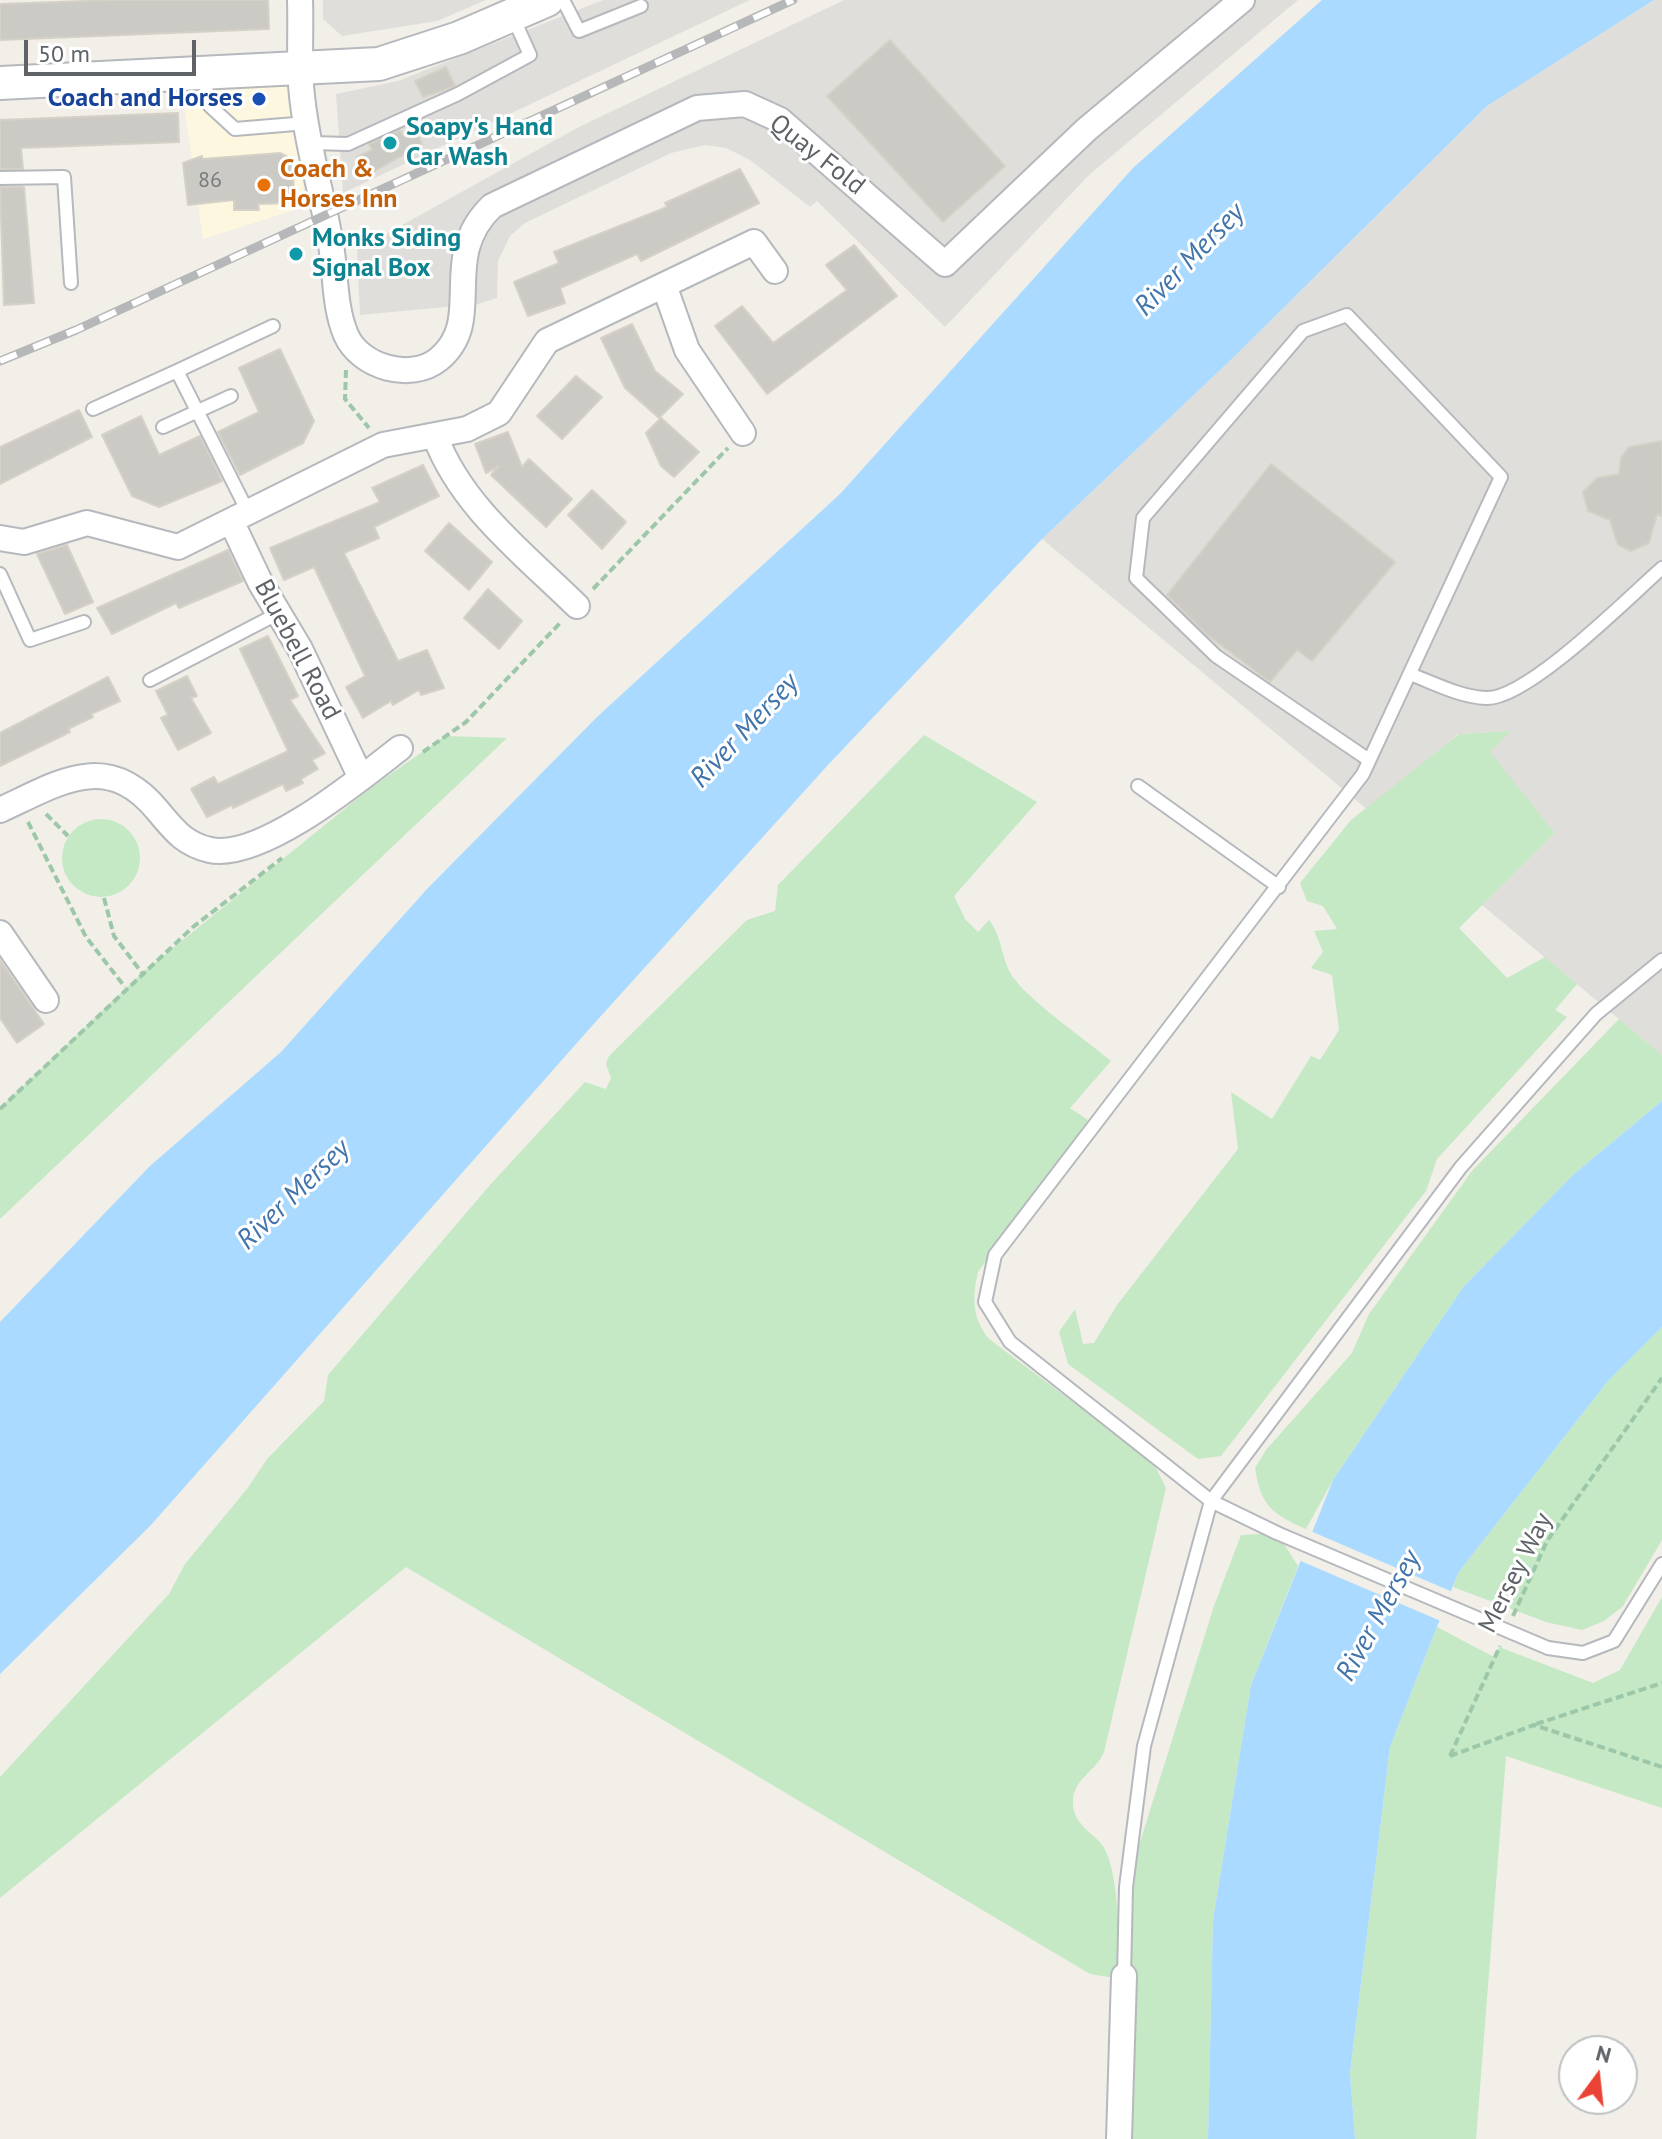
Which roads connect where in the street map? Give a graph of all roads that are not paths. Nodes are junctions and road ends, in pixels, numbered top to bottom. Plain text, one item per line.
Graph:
1 (300, 0) edge
2 (547, 0) edge
3 (563, 0) edge
4 (1242, 0) edge
5 (641, 6) dead end
6 (512, 15) junction
7 (301, 70) junction
8 (203, 74) junction
9 (0, 83) edge
10 (309, 133) junction
11 (0, 178) edge
12 (775, 271) dead end
13 (71, 283) dead end
14 (664, 285) junction
15 (273, 326) dead end
16 (177, 371) junction
17 (231, 396) dead end
18 (93, 409) dead end
19 (197, 411) junction
20 (163, 427) dead end
21 (743, 433) dead end
22 (435, 436) junction
23 (240, 518) junction
24 (0, 538) edge
25 (1662, 568) edge
26 (0, 574) edge
27 (577, 606) dead end
28 (279, 613) junction
29 (84, 622) dead end
30 (1410, 674) junction
31 (150, 680) dead end
32 (400, 748) dead end
33 (1369, 760) junction
34 (361, 778) junction
35 (1138, 786) dead end
36 (18, 802) edge
37 (1279, 887) junction
38 (0, 933) edge
39 (1662, 960) edge
40 (46, 1000) dead end
41 (1211, 1501) junction
42 (1662, 1564) edge
43 (1124, 1976) joint
44 (1119, 2139) edge

1 - 7 street
2 - 6 street
3 - 5 lane
4 - 10 street, Quay Fold
6 - 7 street
6 - 10 lane
7 - 8 street
7 - 10 street
8 - 9 street
8 - 10 lane
11 - 13 lane
12 - 14 street
14 - 21 street
14 - 22 street
15 - 16 lane
16 - 18 lane
16 - 19 lane
17 - 19 lane
19 - 20 lane
19 - 23 lane
22 - 23 street
22 - 27 street
23 - 24 street
23 - 28 street, Bluebell Road
25 - 30 lane
26 - 29 lane
28 - 31 lane
28 - 34 street, Bluebell Road
30 - 33 lane
30 - 33 lane
32 - 34 street
33 - 37 lane
34 - 36 street
35 - 37 lane
37 - 41 lane
38 - 40 street
39 - 41 lane
41 - 42 lane, bridge
41 - 43 lane
43 - 44 street

